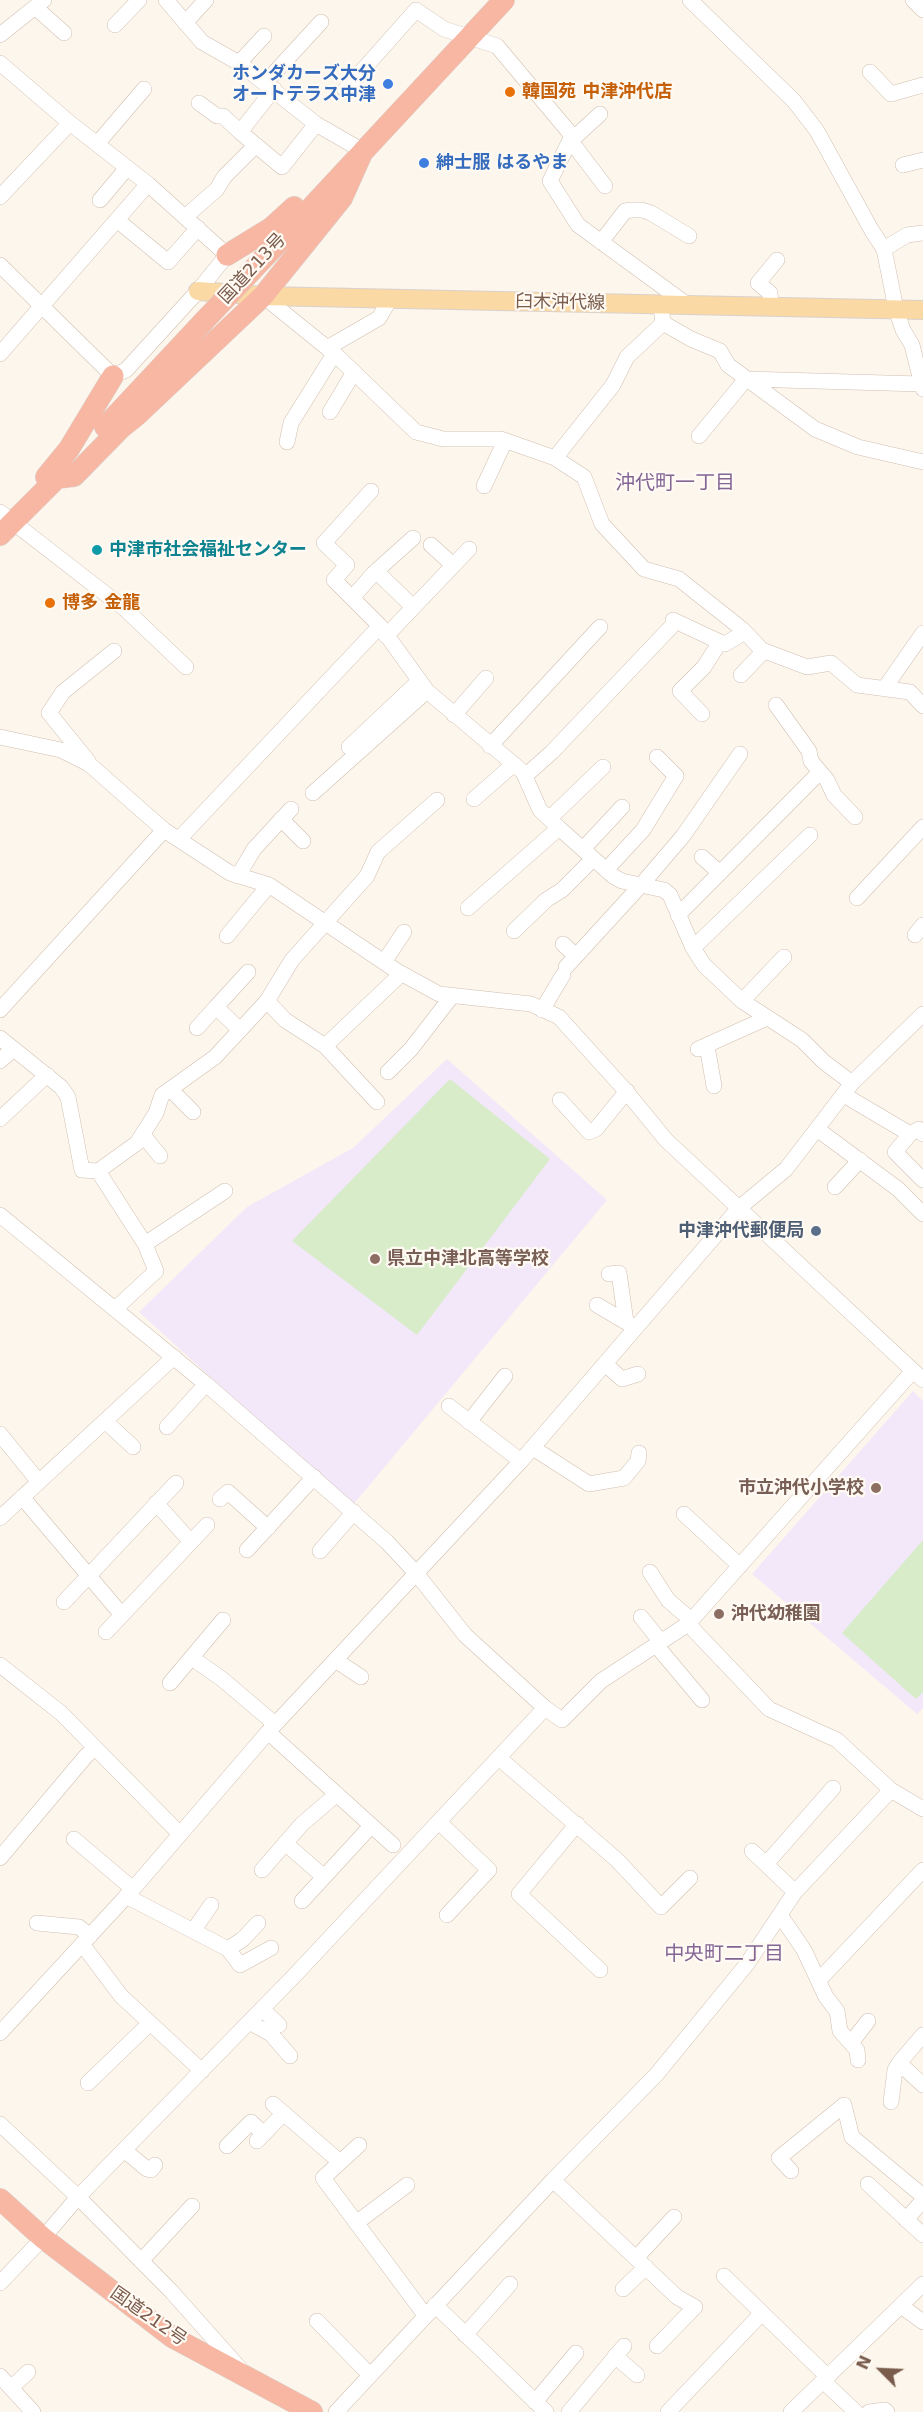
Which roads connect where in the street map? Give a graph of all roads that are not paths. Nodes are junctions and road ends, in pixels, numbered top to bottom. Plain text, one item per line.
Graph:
1 (139, 0) edge
2 (166, 0) edge
3 (206, 0) edge
4 (504, 0) edge
5 (690, 0) edge
6 (913, 0) edge
7 (39, 4) edge
8 (923, 10) edge
9 (321, 22) dead end
10 (185, 23) junction
11 (115, 25) dead end
12 (64, 33) dead end
13 (0, 35) edge
14 (264, 36) dead end
15 (470, 37) junction
16 (0, 63) edge
17 (239, 63) junction
18 (870, 72) dead end
19 (923, 85) edge
20 (270, 86) junction
21 (144, 89) dead end
22 (345, 90) dead end
23 (199, 103) dead end
24 (600, 114) dead end
25 (70, 123) junction
26 (316, 124) junction
27 (240, 132) junction
28 (572, 139) junction
29 (97, 144) junction
30 (256, 146) junction
31 (363, 152) junction
32 (923, 160) edge
33 (903, 165) dead end
34 (127, 168) junction
35 (148, 184) junction
36 (604, 186) dead end
37 (0, 198) edge
38 (100, 200) dead end
39 (184, 217) junction
40 (117, 220) junction
41 (198, 228) junction
42 (923, 233) edge
43 (689, 236) dead end
44 (601, 242) junction
45 (884, 249) junction
46 (226, 255) junction
47 (777, 260) dead end
48 (0, 265) edge
49 (198, 291) junction
50 (263, 296) junction
51 (390, 299) junction
52 (42, 306) junction
53 (689, 306) junction
54 (771, 307) junction
55 (896, 309) junction
56 (923, 310) edge
57 (662, 314) junction
58 (331, 351) junction
59 (0, 354) edge
60 (354, 372) junction
61 (113, 376) junction
62 (746, 379) junction
63 (922, 387) edge
64 (330, 412) dead end
65 (699, 436) dead end
66 (505, 441) junction
67 (287, 442) dead end
68 (555, 458) junction
69 (923, 462) edge
70 (57, 478) junction
71 (484, 486) dead end
72 (371, 491) dead end
73 (4, 524) edge
74 (413, 538) dead end
75 (431, 545) dead end
76 (469, 549) dead end
77 (453, 565) junction
78 (376, 572) junction
79 (352, 598) junction
80 (413, 607) junction
81 (600, 627) dead end
82 (383, 631) junction
83 (745, 632) junction
84 (923, 633) edge
85 (720, 642) junction
86 (114, 651) dead end
87 (764, 651) junction
88 (186, 667) dead end
89 (741, 675) dead end
90 (486, 678) dead end
91 (423, 686) junction
92 (884, 689) junction
93 (776, 705) dead end
94 (923, 706) edge
95 (454, 714) junction
96 (702, 714) dead end
97 (0, 737) edge
98 (489, 746) junction
99 (740, 754) dead end
100 (657, 757) dead end
101 (90, 764) junction
102 (514, 764) junction
103 (603, 767) dead end
104 (820, 772) junction
105 (319, 776) dead end
106 (525, 776) junction
107 (313, 793) dead end
108 (437, 800) dead end
109 (474, 800) dead end
110 (622, 807) dead end
111 (848, 815) dead end
112 (554, 823) junction
113 (923, 827) edge
114 (164, 830) junction
115 (810, 835) dead end
116 (179, 838) junction
117 (303, 841) dead end
118 (588, 854) junction
119 (702, 857) dead end
120 (606, 870) junction
121 (720, 873) junction
122 (238, 876) junction
123 (642, 884) junction
124 (269, 885) junction
125 (858, 898) dead end
126 (468, 908) dead end
127 (678, 915) junction
128 (326, 922) junction
129 (514, 931) dead end
130 (404, 932) dead end
131 (227, 936) dead end
132 (563, 945) dead end
133 (693, 948) junction
134 (784, 957) dead end
135 (384, 962) junction
136 (569, 966) junction
137 (248, 972) dead end
138 (401, 974) junction
139 (452, 996) junction
140 (267, 1001) junction
141 (742, 1001) junction
142 (216, 1007) junction
143 (0, 1010) edge
144 (542, 1010) junction
145 (923, 1014) edge
146 (767, 1018) junction
147 (197, 1028) dead end
148 (240, 1030) junction
149 (0, 1038) edge
150 (325, 1046) junction
151 (12, 1049) junction
152 (0, 1061) edge
153 (388, 1072) dead end
154 (47, 1075) junction
155 (714, 1086) dead end
156 (170, 1089) junction
157 (848, 1089) junction
158 (627, 1091) junction
159 (560, 1100) dead end
160 (377, 1102) dead end
161 (193, 1112) dead end
162 (0, 1119) edge
163 (817, 1129) junction
164 (916, 1134) edge
165 (143, 1135) junction
166 (160, 1156) dead end
167 (860, 1160) junction
168 (98, 1171) junction
169 (923, 1179) edge
170 (835, 1187) dead end
171 (225, 1191) dead end
172 (739, 1208) junction
173 (923, 1214) edge
174 (0, 1215) edge
175 (146, 1245) junction
176 (609, 1274) dead end
177 (597, 1305) dead end
178 (115, 1309) junction
179 (631, 1325) junction
180 (174, 1357) junction
181 (605, 1364) junction
182 (638, 1374) dead end
183 (505, 1376) dead end
184 (918, 1376) edge
185 (206, 1384) junction
186 (449, 1406) dead end
187 (105, 1421) junction
188 (470, 1422) junction
189 (167, 1427) dead end
190 (0, 1434) edge
191 (133, 1447) dead end
192 (533, 1448) junction
193 (639, 1453) dead end
194 (521, 1461) junction
195 (314, 1477) junction
196 (39, 1482) junction
197 (176, 1482) dead end
198 (22, 1497) junction
199 (220, 1499) dead end
200 (156, 1503) junction
201 (354, 1512) junction
202 (684, 1514) dead end
203 (0, 1518) edge
204 (207, 1525) dead end
205 (268, 1527) junction
206 (190, 1542) junction
207 (247, 1550) dead end
208 (320, 1551) dead end
209 (740, 1566) junction
210 (650, 1572) dead end
211 (416, 1573) junction
212 (88, 1575) junction
213 (64, 1602) dead end
214 (122, 1615) junction
215 (641, 1617) dead end
216 (223, 1620) dead end
217 (689, 1622) junction
218 (106, 1632) dead end
219 (658, 1643) junction
220 (192, 1658) junction
221 (334, 1660) junction
222 (0, 1665) edge
223 (360, 1677) dead end
224 (170, 1683) dead end
225 (702, 1700) dead end
226 (546, 1708) junction
227 (272, 1728) junction
228 (95, 1748) junction
229 (499, 1758) junction
230 (833, 1788) dead end
231 (891, 1790) junction
232 (337, 1794) junction
233 (923, 1809) edge
234 (439, 1822) junction
235 (577, 1824) junction
236 (371, 1826) junction
237 (180, 1834) junction
238 (74, 1839) dead end
239 (285, 1843) junction
240 (393, 1845) dead end
241 (752, 1851) dead end
242 (0, 1858) edge
243 (766, 1864) junction
244 (262, 1870) dead end
245 (923, 1870) edge
246 (324, 1877) junction
247 (690, 1878) dead end
248 (129, 1892) junction
249 (795, 1892) junction
250 (302, 1901) dead end
251 (211, 1905) dead end
252 (447, 1915) dead end
253 (780, 1915) junction
254 (37, 1923) dead end
255 (258, 1923) dead end
256 (193, 1931) junction
257 (86, 1940) junction
258 (272, 1948) dead end
259 (228, 1949) junction
260 (600, 1970) dead end
261 (819, 1980) junction
262 (262, 2009) junction
263 (868, 2020) dead end
264 (249, 2022) junction
265 (149, 2024) junction
266 (279, 2025) dead end
267 (2, 2026) edge
268 (923, 2035) edge
269 (851, 2043) junction
270 (290, 2056) dead end
271 (858, 2060) dead end
272 (899, 2062) junction
273 (202, 2071) junction
274 (88, 2083) dead end
275 (923, 2085) edge
276 (891, 2102) dead end
277 (0, 2124) edge
278 (359, 2145) dead end
279 (226, 2146) dead end
280 (124, 2150) junction
281 (340, 2162) junction
282 (155, 2165) dead end
283 (791, 2170) dead end
284 (553, 2180) junction
285 (868, 2184) dead end
286 (407, 2185) dead end
287 (78, 2197) junction
288 (923, 2198) edge
289 (0, 2199) edge
290 (192, 2206) dead end
291 (674, 2217) dead end
292 (906, 2220) junction
293 (356, 2223) junction
294 (923, 2235) edge
295 (43, 2238) junction
296 (141, 2262) junction
297 (641, 2263) junction
298 (724, 2276) dead end
299 (0, 2283) edge
300 (923, 2283) edge
301 (510, 2284) dead end
302 (623, 2289) dead end
303 (901, 2306) junction
304 (430, 2310) junction
305 (762, 2313) junction
306 (317, 2320) dead end
307 (923, 2322) edge
308 (465, 2335) junction
309 (657, 2346) dead end
310 (576, 2353) dead end
311 (28, 2372) dead end
312 (370, 2374) junction
313 (637, 2375) dead end
314 (247, 2377) junction
315 (825, 2379) junction
316 (5, 2382) edge
317 (541, 2407) edge
318 (33, 2412) edge
319 (312, 2412) edge
320 (336, 2412) edge
321 (569, 2412) edge
322 (668, 2412) edge
323 (790, 2412) edge
324 (856, 2412) edge
325 (869, 2412) edge
326 (887, 2412) edge

1 - 11 street
2 - 10 street
3 - 10 street
4 - 15 highway, 国道213号
5 - 45 street
6 - 8 street
7 - 12 street
7 - 13 street
9 - 20 street
10 - 17 street
14 - 17 street
15 - 22 street
15 - 28 street
15 - 31 highway, 国道213号
16 - 25 street
17 - 20 street
18 - 19 street
20 - 26 street
20 - 27 street
21 - 29 street
23 - 27 street
24 - 28 street
25 - 29 street
25 - 37 street
26 - 30 street
26 - 31 street
27 - 30 street
28 - 36 street
28 - 44 street
29 - 34 street
30 - 39 street
31 - 46 highway
31 - 50 highway
31 - 70 highway, 国道213号, bridge
32 - 33 street
34 - 35 street
34 - 38 street
35 - 39 street
35 - 40 street
39 - 41 street
40 - 41 street
40 - 52 street
41 - 46 street
42 - 45 street
43 - 44 street
44 - 53 street
45 - 55 street
46 - 49 street
47 - 54 street
48 - 52 street
49 - 50 main road, 臼木沖代線
49 - 61 street
50 - 51 main road, 臼木沖代線
50 - 58 street
50 - 70 highway
51 - 57 main road, 臼木沖代線
51 - 58 street
52 - 59 street
52 - 61 street
53 - 54 main road, 臼木沖代線
53 - 57 main road, 臼木沖代線
54 - 55 main road, 臼木沖代線
55 - 56 main road, 臼木沖代線
55 - 63 street
57 - 62 street
57 - 68 street
58 - 60 street
58 - 67 street
60 - 64 street
60 - 66 street
61 - 73 highway
62 - 63 street
62 - 65 street
62 - 69 street
66 - 68 street
66 - 71 street
68 - 83 street
70 - 73 highway, 国道213号
72 - 79 street
73 - 88 street
74 - 78 street
75 - 77 street
76 - 77 street
77 - 80 street
78 - 79 street
78 - 80 street
79 - 82 street
80 - 82 street
81 - 98 street
82 - 91 street
82 - 116 street
83 - 85 street
83 - 87 street
84 - 92 street
85 - 96 street
85 - 106 street
86 - 101 street
87 - 89 street
87 - 92 street
90 - 95 street
91 - 95 street
91 - 105 street
91 - 107 street
92 - 94 street
93 - 104 street
95 - 98 street
97 - 101 street
98 - 102 street
99 - 123 street
100 - 120 street
101 - 114 street
102 - 106 street
102 - 109 street
103 - 112 street
104 - 111 street
104 - 121 street
106 - 112 street
108 - 128 street
110 - 118 street
112 - 118 street
112 - 126 street
113 - 125 street
114 - 116 street
114 - 143 street
115 - 133 street
116 - 122 street
117 - 122 street
118 - 120 street
118 - 129 street
119 - 121 street
120 - 123 street
121 - 127 street
122 - 124 street
123 - 127 street
123 - 136 street
124 - 128 street
124 - 131 street
127 - 133 street
128 - 135 street
128 - 140 street
130 - 135 street
132 - 136 street
133 - 141 street
134 - 141 street
135 - 138 street
136 - 144 street
137 - 142 street
138 - 139 street
138 - 150 street
139 - 144 street
139 - 153 street
140 - 148 street
140 - 150 street
141 - 146 street
142 - 147 street
142 - 148 street
144 - 158 street
145 - 157 street
146 - 155 street
146 - 157 street
148 - 156 street
149 - 151 street
150 - 160 street
151 - 152 street
151 - 154 street
154 - 162 street
154 - 168 street
156 - 161 street
156 - 165 street
157 - 163 street
157 - 164 street
158 - 159 street
158 - 172 street
163 - 167 street
163 - 172 street
164 - 169 street
165 - 166 street
165 - 168 street
167 - 170 street
167 - 173 street
168 - 175 street
171 - 175 street
172 - 179 street
172 - 184 street
174 - 178 street
175 - 178 street
176 - 179 street
177 - 179 street
178 - 180 street
179 - 181 street
180 - 185 street
180 - 187 street
181 - 182 street
181 - 192 street
183 - 188 street
184 - 209 street
185 - 189 street
185 - 195 street
186 - 188 street
187 - 191 street
187 - 196 street
188 - 194 street
190 - 196 street
192 - 193 street
192 - 194 street
194 - 211 street
195 - 201 street
195 - 205 street
196 - 198 street
197 - 200 street
198 - 203 street
198 - 212 street
199 - 205 street
200 - 206 street
200 - 212 street
201 - 208 street
201 - 211 street
202 - 209 street
204 - 206 street
205 - 207 street
206 - 214 street
209 - 217 street
210 - 217 street
211 - 221 street
211 - 226 street
212 - 213 street
212 - 214 street
214 - 218 street
215 - 219 street
216 - 220 street
217 - 219 street
217 - 231 street
219 - 225 street
219 - 226 street
220 - 224 street
220 - 227 street
221 - 223 street
221 - 227 street
222 - 228 street
226 - 229 street
227 - 232 street
227 - 237 street
228 - 237 street
228 - 242 street
229 - 234 street
229 - 235 street
230 - 243 street
231 - 233 street
231 - 249 street
232 - 236 street
232 - 239 street
234 - 252 street
234 - 262 street
235 - 247 street
235 - 260 street
236 - 240 street
236 - 246 street
237 - 248 street
238 - 248 street
239 - 244 street
239 - 246 street
241 - 243 street
243 - 249 street
245 - 261 street
246 - 250 street
248 - 256 street
248 - 257 street
249 - 253 street
251 - 256 street
253 - 261 street
253 - 284 street
254 - 257 street
255 - 259 street
256 - 259 street
257 - 265 street
257 - 267 street
258 - 259 street
261 - 269 street
262 - 264 street
262 - 266 street
263 - 269 street
264 - 270 street
264 - 273 street
265 - 273 street
265 - 274 street
268 - 272 street
269 - 271 street
272 - 275 street
272 - 276 street
273 - 280 street
277 - 287 street
278 - 281 street
279 - 281 street
280 - 282 street
280 - 287 street
281 - 293 street
283 - 288 street
284 - 297 street
284 - 304 street
285 - 292 street
286 - 293 street
287 - 295 street
287 - 296 street
288 - 292 street
289 - 295 highway, 国道212号
290 - 296 street
291 - 297 street
292 - 294 street
293 - 304 street
295 - 299 street
295 - 314 highway, 国道212号
296 - 314 street
297 - 302 street
297 - 309 street
298 - 305 street
300 - 303 street
301 - 308 street
303 - 307 street
303 - 315 street
304 - 308 street
304 - 312 street
305 - 315 street
305 - 322 street
306 - 312 street
308 - 317 street
310 - 317 street
311 - 316 street
312 - 320 street
313 - 321 street
314 - 319 highway, 国道212号
315 - 323 street
315 - 324 street
316 - 318 street
325 - 326 street

